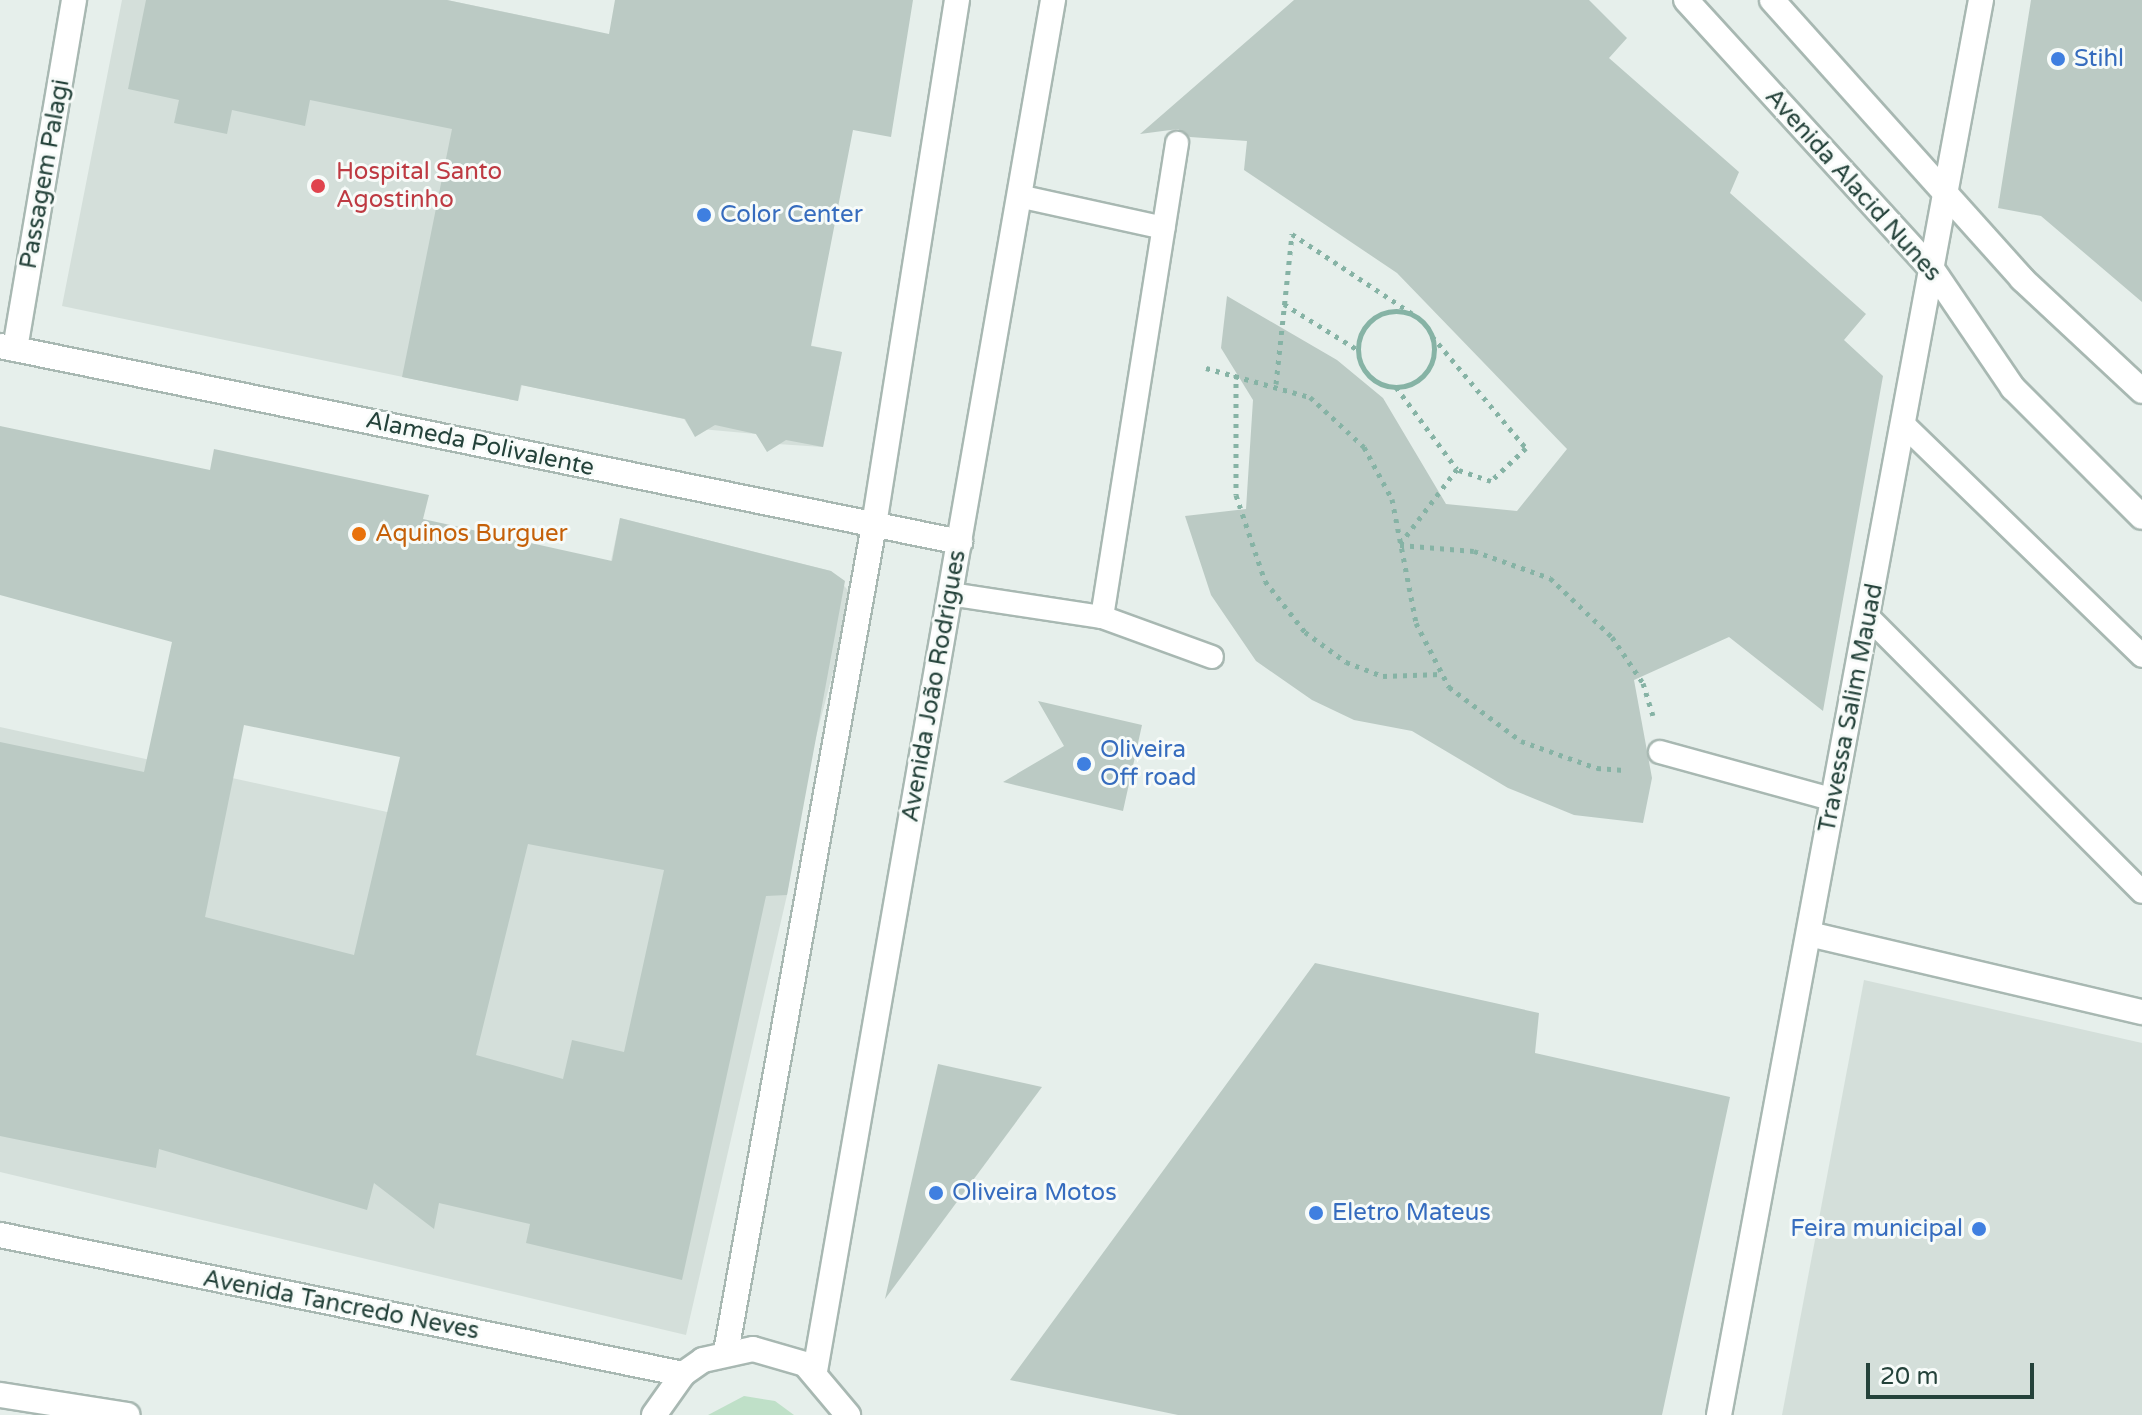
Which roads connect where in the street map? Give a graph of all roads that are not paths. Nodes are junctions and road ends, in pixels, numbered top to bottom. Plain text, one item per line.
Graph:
1 (74, 0) edge
2 (957, 0) edge
3 (1053, 0) edge
4 (1686, 0) edge
5 (1772, 0) edge
6 (1981, 0) edge
7 (1177, 143) dead end
8 (1947, 188) junction
9 (1019, 196) junction
10 (1164, 228) junction
11 (1932, 269) junction
12 (7, 347) edge
13 (2142, 391) edge
14 (1904, 425) junction
15 (2142, 517) edge
16 (874, 525) junction
17 (960, 542) junction
18 (950, 594) junction
19 (1102, 617) junction
20 (1868, 617) junction
21 (2142, 656) edge
22 (1212, 657) dead end
23 (1660, 752) road end
24 (1834, 800) junction
25 (2142, 892) edge
26 (1809, 934) junction
27 (2142, 1012) edge
28 (0, 1235) edge
29 (726, 1352) junction
30 (815, 1371) junction
31 (683, 1374) junction
32 (0, 1395) edge
33 (127, 1415) edge
34 (654, 1415) edge
35 (848, 1415) edge
36 (1719, 1415) edge

1 - 12 street, Passagem Palagi
2 - 16 street
3 - 9 street, Avenida João Rodrigues
4 - 11 street, Avenida Alacid Nunes
5 - 8 street
6 - 8 street, Travessa Salim Mauad
7 - 10 lane
8 - 11 street, Travessa Salim Mauad
8 - 13 street
9 - 10 lane
9 - 17 street, Avenida João Rodrigues
10 - 19 lane
11 - 14 street, Travessa Salim Mauad
11 - 15 street, Avenida Alacid Nunes
12 - 16 street, Alameda Polivalente
14 - 20 street, Travessa Salim Mauad
14 - 21 lane
16 - 17 street, Alameda Polivalente
16 - 29 street
17 - 18 street, Avenida João Rodrigues
18 - 19 lane
18 - 30 street, Avenida João Rodrigues
19 - 22 lane
20 - 24 street, Travessa Salim Mauad
20 - 25 lane
23 - 24 lane
24 - 26 street, Travessa Salim Mauad
26 - 27 street
26 - 36 street, Travessa Salim Mauad
28 - 31 street, Avenida Tancredo Neves
29 - 30 street
29 - 31 street
30 - 35 street
31 - 34 street
32 - 33 street

